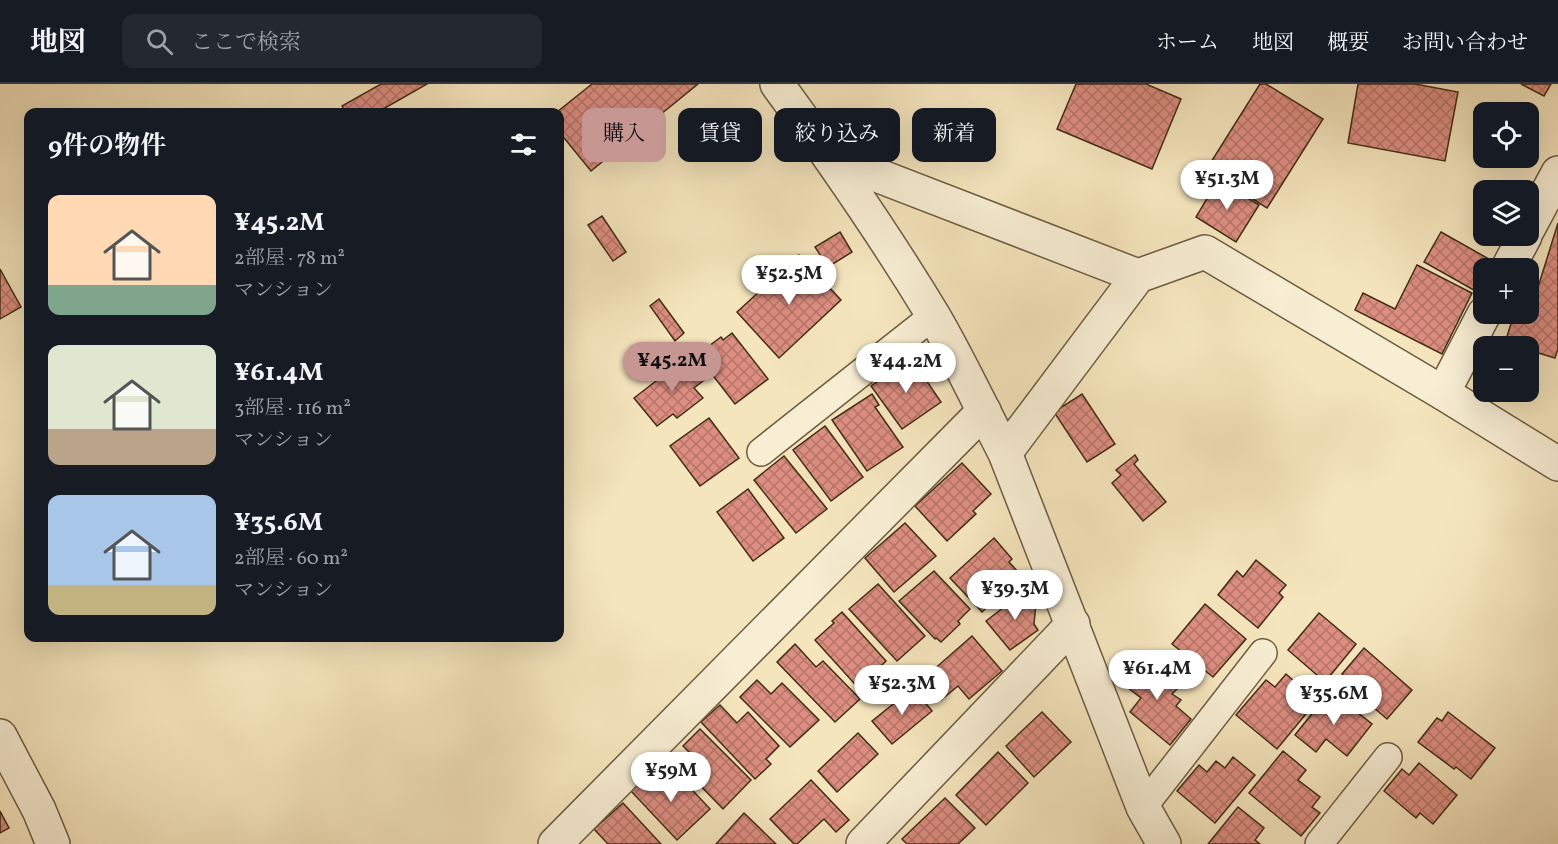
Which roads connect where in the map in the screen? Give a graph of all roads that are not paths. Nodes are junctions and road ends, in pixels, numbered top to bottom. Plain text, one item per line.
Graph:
1 (777, 84) edge
2 (794, 108) edge
3 (833, 162) edge
4 (843, 162) edge
5 (1558, 172) edge
6 (1539, 208) edge
7 (1138, 276) junction
8 (933, 316) junction
9 (1479, 324) edge
10 (1443, 393) junction
11 (984, 411) junction
12 (761, 452) dead end
13 (1005, 453) junction
14 (1558, 464) edge
15 (1073, 624) junction
16 (1263, 653) dead end
17 (0, 736) edge
18 (1388, 757) dead end
19 (1143, 807) junction
20 (563, 842) edge
21 (53, 844) edge
22 (863, 844) edge
23 (1164, 844) edge
24 (1319, 844) edge

1 - 2 street
3 - 8 street
4 - 7 street
5 - 6 street
7 - 10 street
7 - 13 street
8 - 11 street
8 - 12 lane
9 - 10 street
10 - 14 street
11 - 13 street
11 - 20 street
13 - 15 street
15 - 19 street
15 - 22 street
16 - 19 lane
17 - 21 street
18 - 24 lane
19 - 23 street

